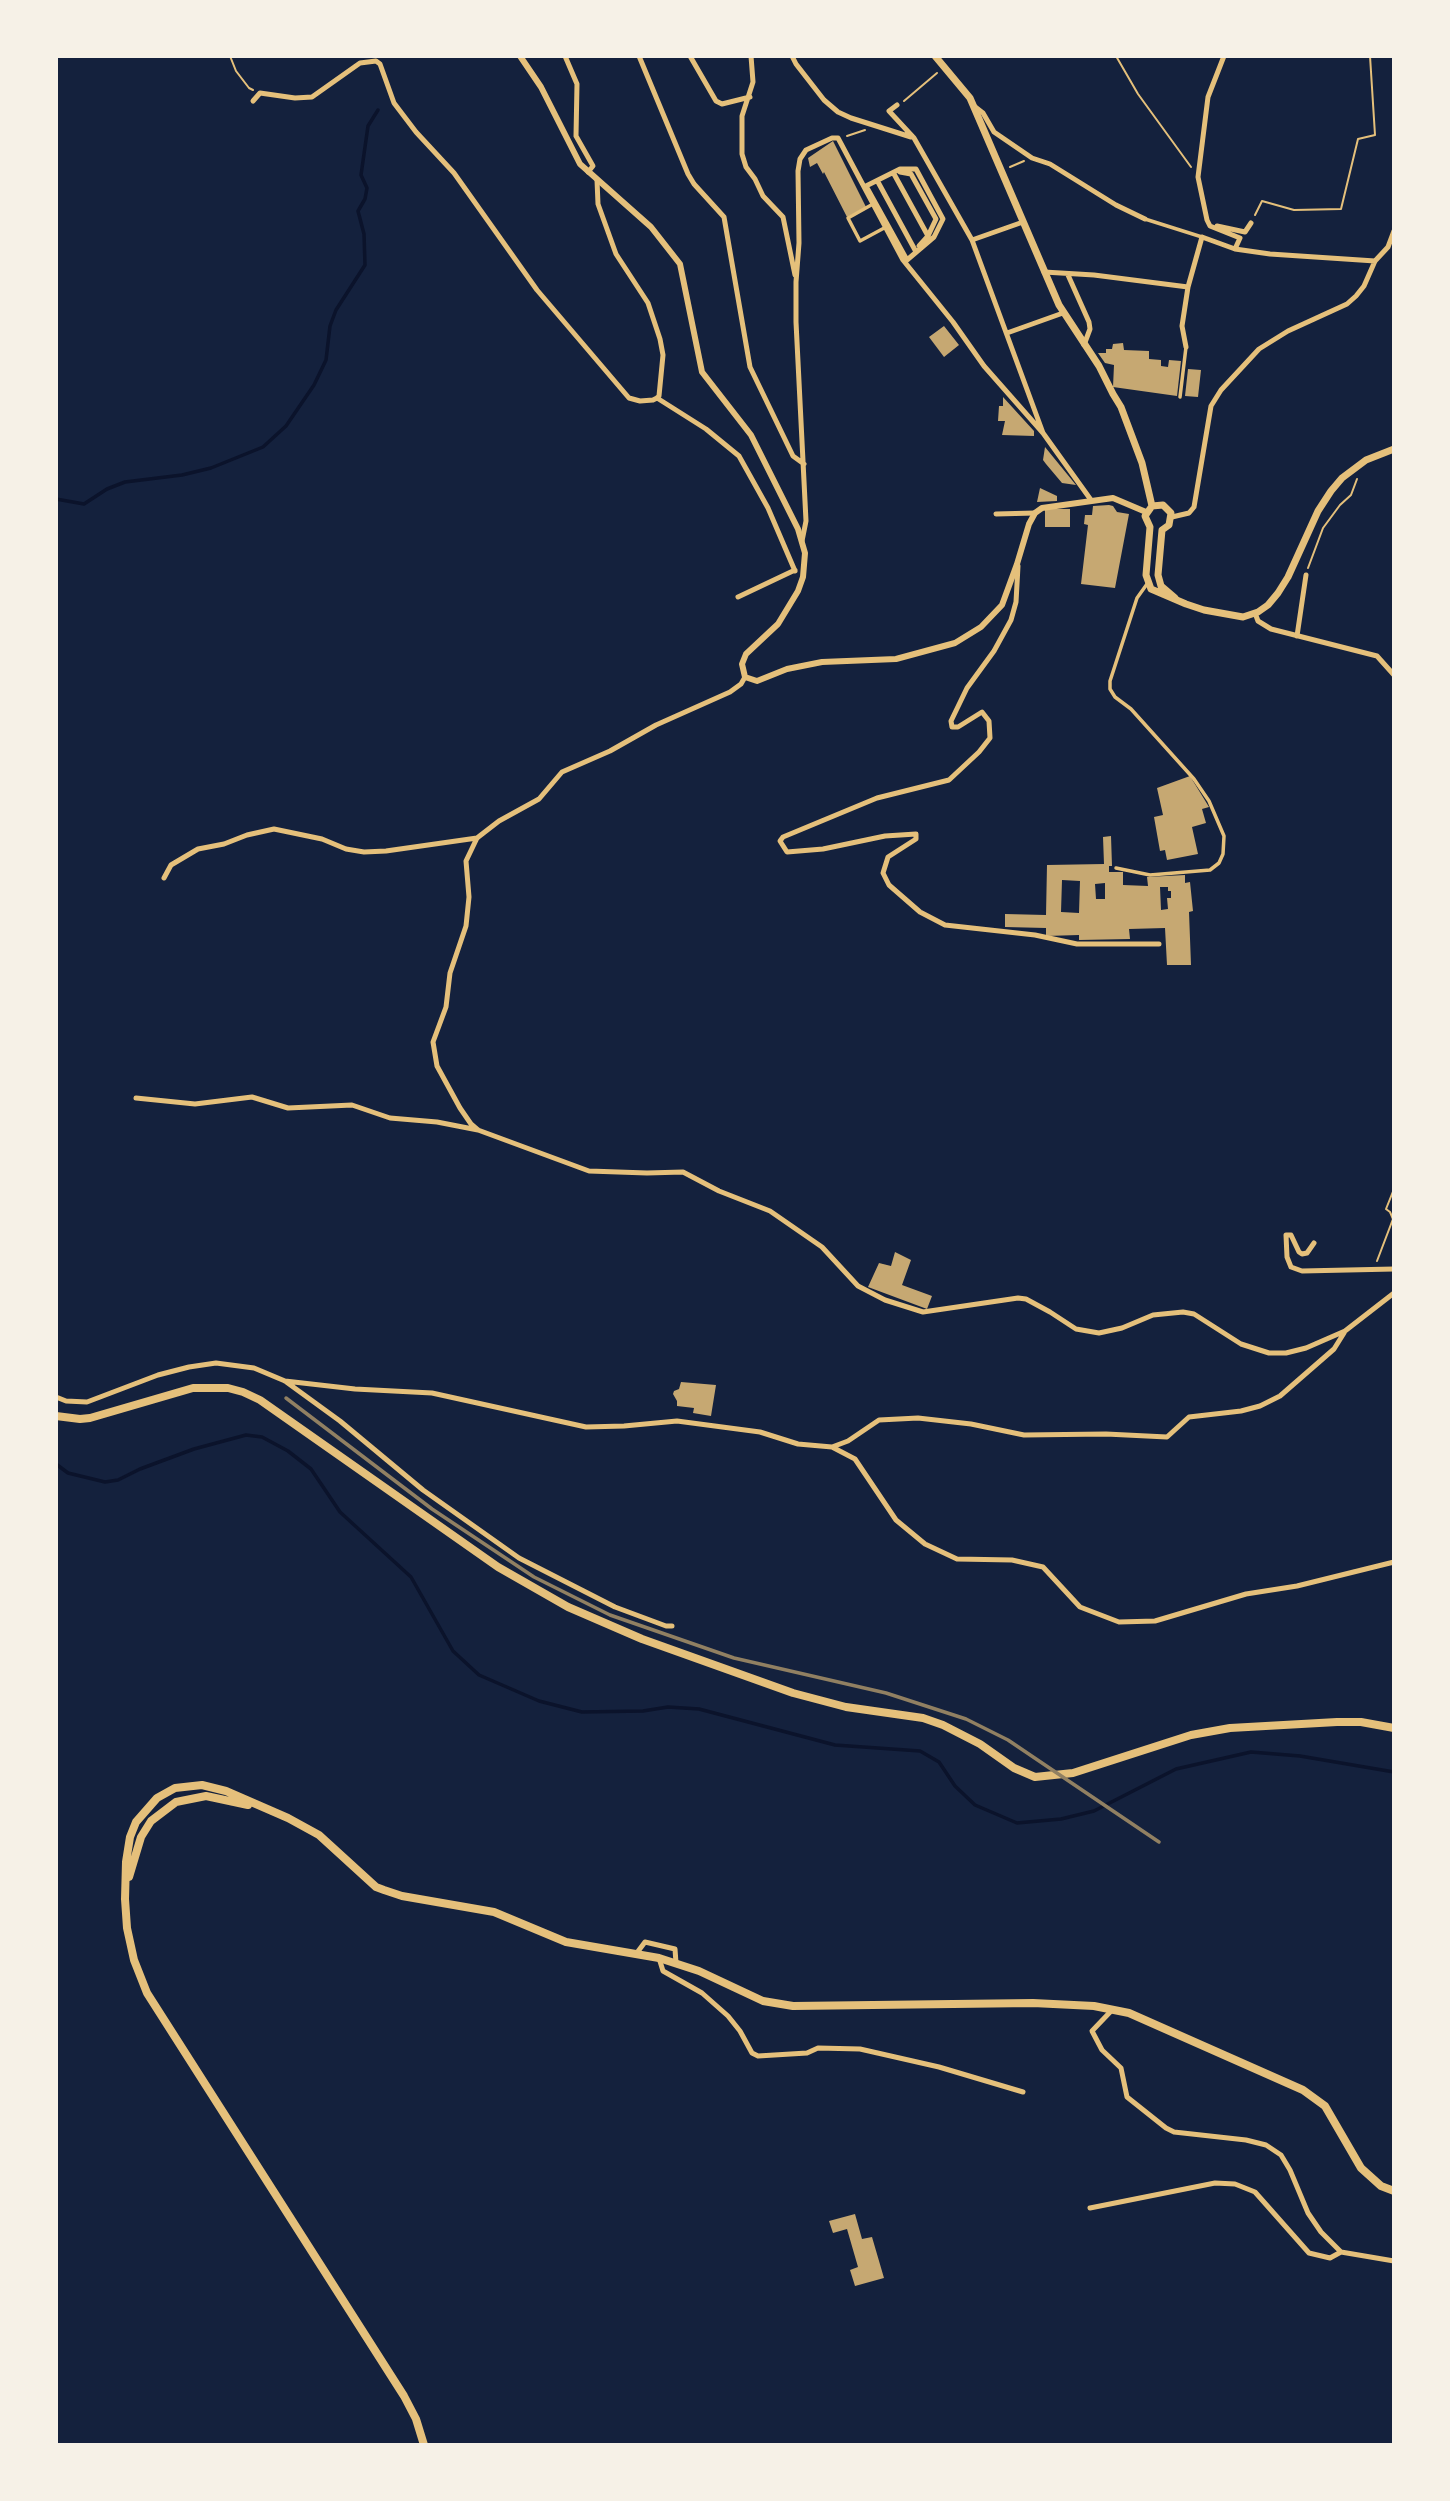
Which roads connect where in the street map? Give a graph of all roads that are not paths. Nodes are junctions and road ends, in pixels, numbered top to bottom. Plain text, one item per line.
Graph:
1 (520, 56) edge
2 (565, 56) edge
3 (639, 56) edge
4 (690, 56) edge
5 (751, 56) edge
6 (792, 56) edge
7 (936, 56) edge
8 (1224, 56) edge
9 (750, 97) junction
10 (253, 101) dead end
11 (898, 105) road end
12 (974, 106) junction
13 (914, 138) junction
14 (590, 169) junction
15 (894, 174) junction
16 (597, 180) junction
17 (878, 182) junction
18 (866, 190) junction
19 (873, 204) junction
20 (1145, 219) joint
21 (1023, 222) junction
22 (1251, 223) road end
23 (1210, 226) junction
24 (886, 227) junction
25 (1394, 231) edge
26 (928, 236) junction
27 (1202, 237) junction
28 (972, 240) junction
29 (1235, 249) junction
30 (915, 250) junction
31 (905, 260) junction
32 (1375, 261) junction
33 (1044, 272) junction
34 (1068, 275) junction
35 (796, 282) junction
36 (1188, 287) junction
37 (1063, 313) junction
38 (1007, 333) junction
39 (1084, 345) junction
40 (1186, 347) joint
41 (1180, 397) dead end
42 (657, 398) junction
43 (1043, 433) junction
44 (1394, 449) edge
45 (804, 464) junction
46 (1091, 500) junction
47 (1149, 509) junction
48 (1035, 513) junction
49 (996, 514) dead end
50 (1172, 517) junction
51 (1150, 527) junction
52 (1162, 530) junction
53 (802, 541) junction
54 (1017, 564) junction
55 (805, 566) junction
56 (795, 570) junction
57 (1306, 576) road end
58 (1158, 580) junction
59 (1148, 583) junction
60 (738, 597) dead end
61 (1178, 600) junction
62 (1255, 613) junction
63 (1297, 636) junction
64 (1394, 675) edge
65 (745, 677) junction
66 (477, 838) junction
67 (1116, 868) dead end
68 (164, 878) dead end
69 (1159, 944) dead end
70 (136, 1098) dead end
71 (478, 1130) junction
72 (1314, 1243) dead end
73 (1394, 1269) edge
74 (1394, 1293) edge
75 (1345, 1331) junction
76 (285, 1381) junction
77 (56, 1398) edge
78 (56, 1416) edge
79 (832, 1447) junction
80 (1394, 1562) edge
81 (672, 1626) dead end
82 (1394, 1728) edge
83 (271, 1811) junction
84 (125, 1899) junction
85 (636, 1954) junction
86 (659, 1958) junction
87 (676, 1963) junction
88 (1113, 2009) junction
89 (1023, 2092) dead end
90 (1394, 2191) edge
91 (1090, 2208) dead end
92 (1341, 2252) junction
93 (1394, 2261) edge
94 (424, 2445) edge

1 - 14 street
2 - 14 street
3 - 45 street
4 - 9 street
5 - 9 street
6 - 13 street
7 - 12 main road
8 - 23 street
9 - 35 street
10 - 42 street
11 - 13 street
12 - 20 street
12 - 21 main road
13 - 28 street
14 - 16 street
15 - 17 street
15 - 26 street
15 - 26 street
16 - 42 street
16 - 53 street
17 - 18 street
17 - 30 street
18 - 19 street
18 - 35 street
19 - 24 street
19 - 24 street
20 - 27 street
21 - 28 street
21 - 33 main road
22 - 23 street
23 - 29 street
24 - 31 street
25 - 32 street
26 - 30 street
27 - 29 street
27 - 36 street
28 - 38 street
29 - 32 street
30 - 31 street
31 - 31 street
31 - 43 street
32 - 50 street
33 - 34 street
33 - 37 main road
34 - 36 street
34 - 39 street
35 - 45 street
36 - 40 street
37 - 38 street
37 - 39 main road
38 - 43 street
39 - 47 main road
40 - 41 street
42 - 56 street
43 - 46 street
44 - 62 main road
45 - 53 street
46 - 47 street
46 - 48 street
47 - 50 main road
47 - 51 main road
48 - 49 street
48 - 54 street
50 - 52 main road
51 - 52 main road
51 - 59 main road
52 - 58 main road
53 - 55 street
54 - 65 street
54 - 69 street
55 - 56 street
55 - 65 street
56 - 60 street
57 - 63 street
58 - 59 street
58 - 61 main road
59 - 61 main road
59 - 67 street
61 - 62 main road
62 - 63 street
63 - 64 street
65 - 66 street
66 - 68 street
66 - 71 street
70 - 71 street
71 - 75 street
72 - 73 street
74 - 75 street
75 - 79 street
76 - 77 street
76 - 79 street
76 - 81 street
78 - 82 main road
79 - 80 street
83 - 84 main road
83 - 84 main road
83 - 85 main road
84 - 94 main road
85 - 86 main road
85 - 87 street
86 - 87 main road
86 - 89 street
87 - 88 main road
88 - 90 main road
88 - 92 street
91 - 92 street
92 - 93 street

